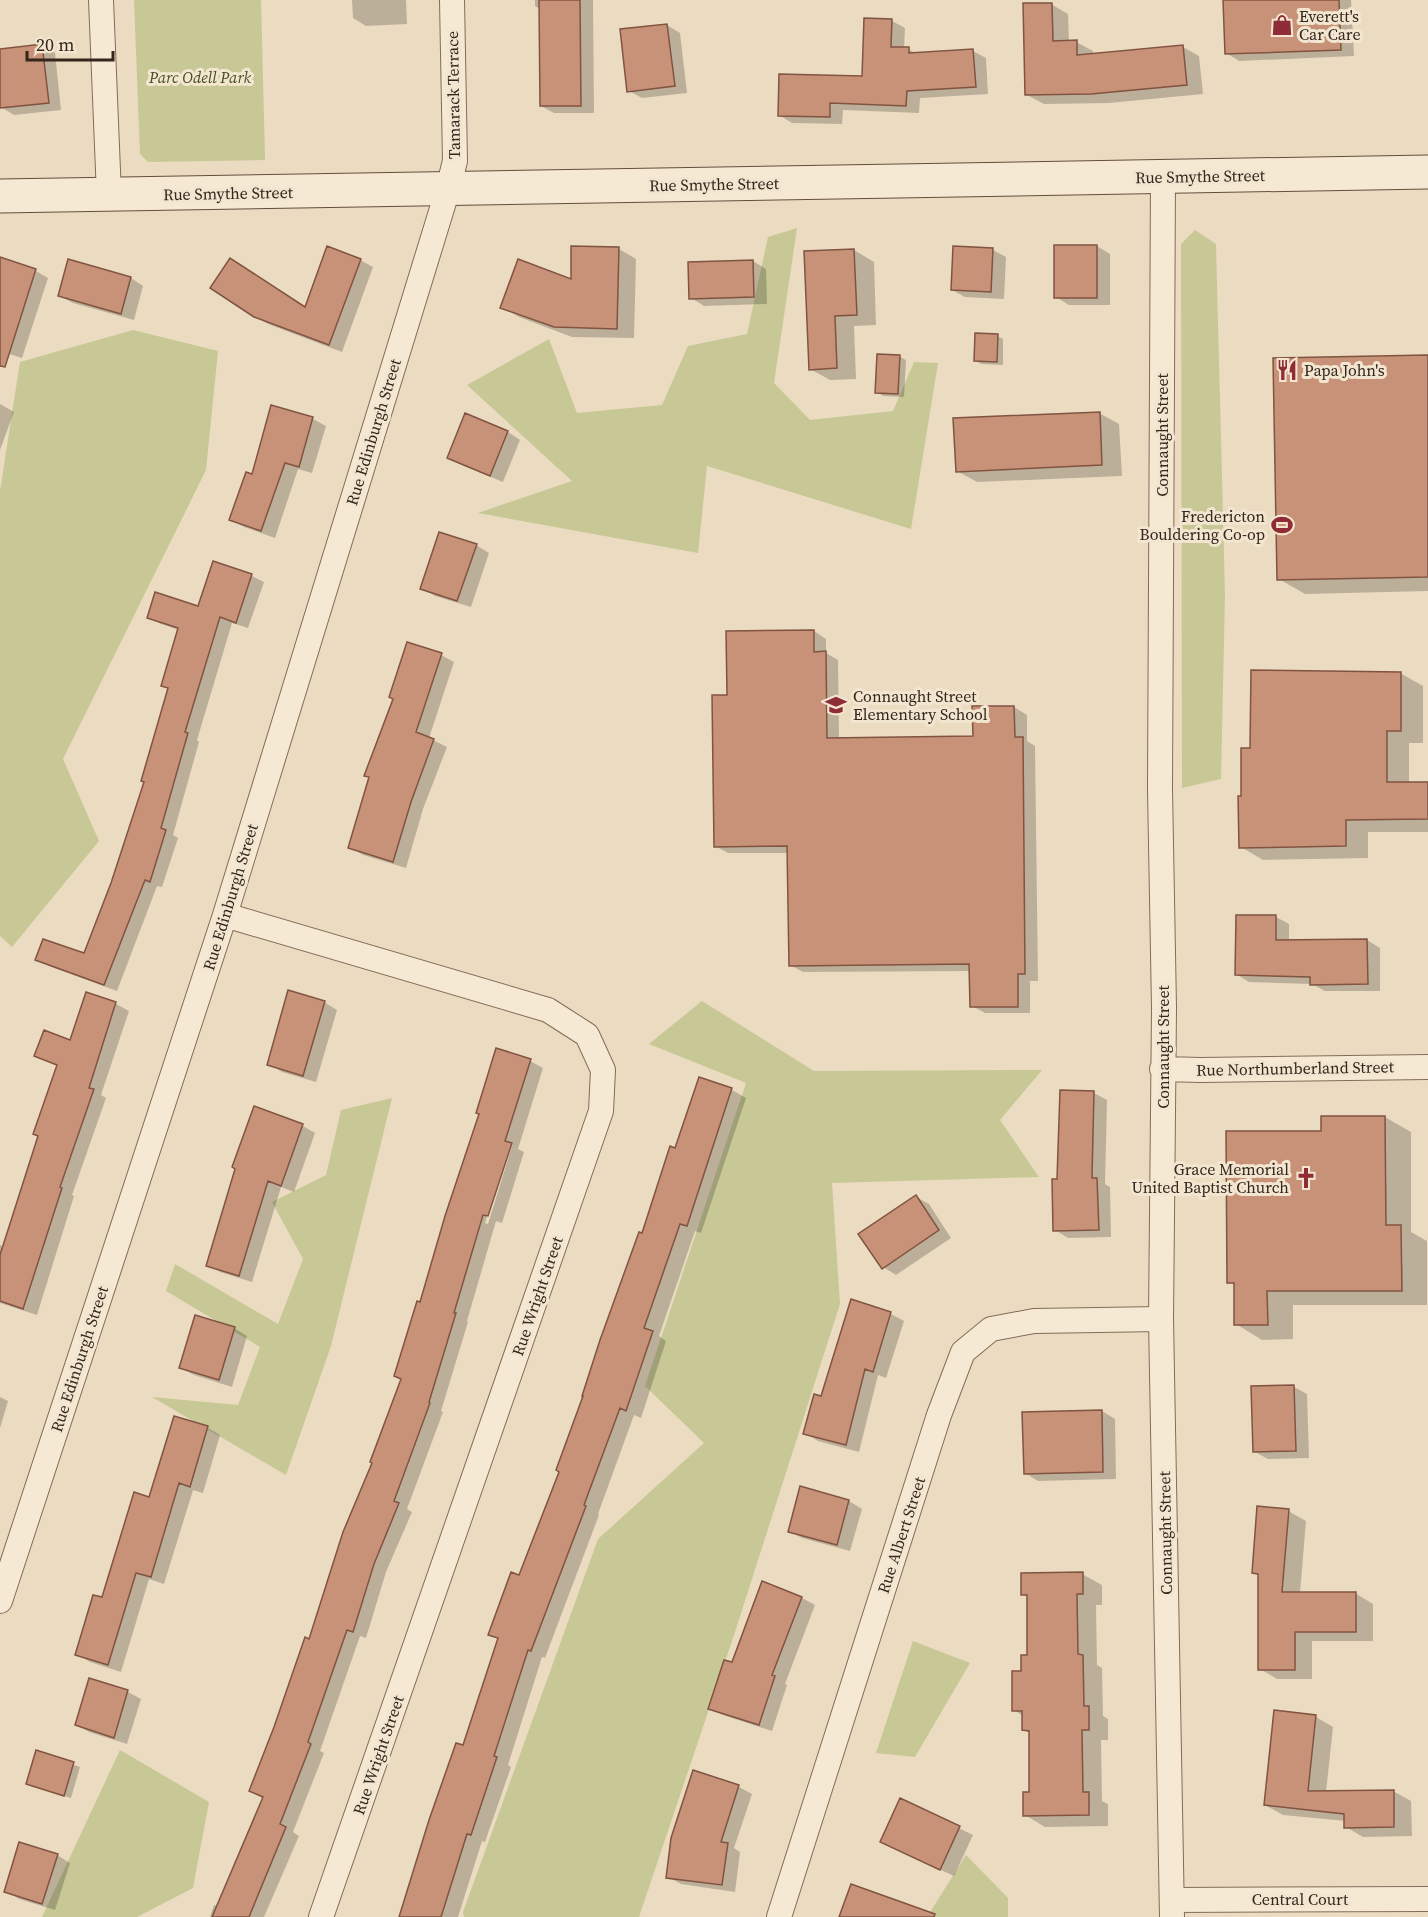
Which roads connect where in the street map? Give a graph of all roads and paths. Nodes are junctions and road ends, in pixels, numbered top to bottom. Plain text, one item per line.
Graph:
1 (101, 0) edge
2 (452, 0) edge
3 (1422, 168) edge
4 (1163, 177) junction
5 (448, 189) junction
6 (109, 195) junction
7 (0, 196) edge
8 (225, 915) junction
9 (1428, 1067) edge
10 (1162, 1069) junction
11 (1161, 1319) junction
12 (0, 1601) edge
13 (1428, 1899) edge
14 (1173, 1908) edge
15 (321, 1917) edge
16 (778, 1917) edge

1 - 6 street
2 - 5 street, Tamarack Terrace
3 - 4 main road, Rue Smythe Street
4 - 5 main road, Rue Smythe Street
4 - 10 street, Connaught Street
5 - 6 main road, Rue Smythe Street
5 - 8 street, Rue Edinburgh Street
6 - 7 main road, Rue Smythe Street
8 - 12 street, Rue Edinburgh Street
8 - 15 street, Rue Wright Street
9 - 10 street, Rue Northumberland Street
10 - 11 street, Connaught Street
11 - 14 street, Connaught Street
11 - 16 street, Rue Albert Street
13 - 14 street, Central Court

